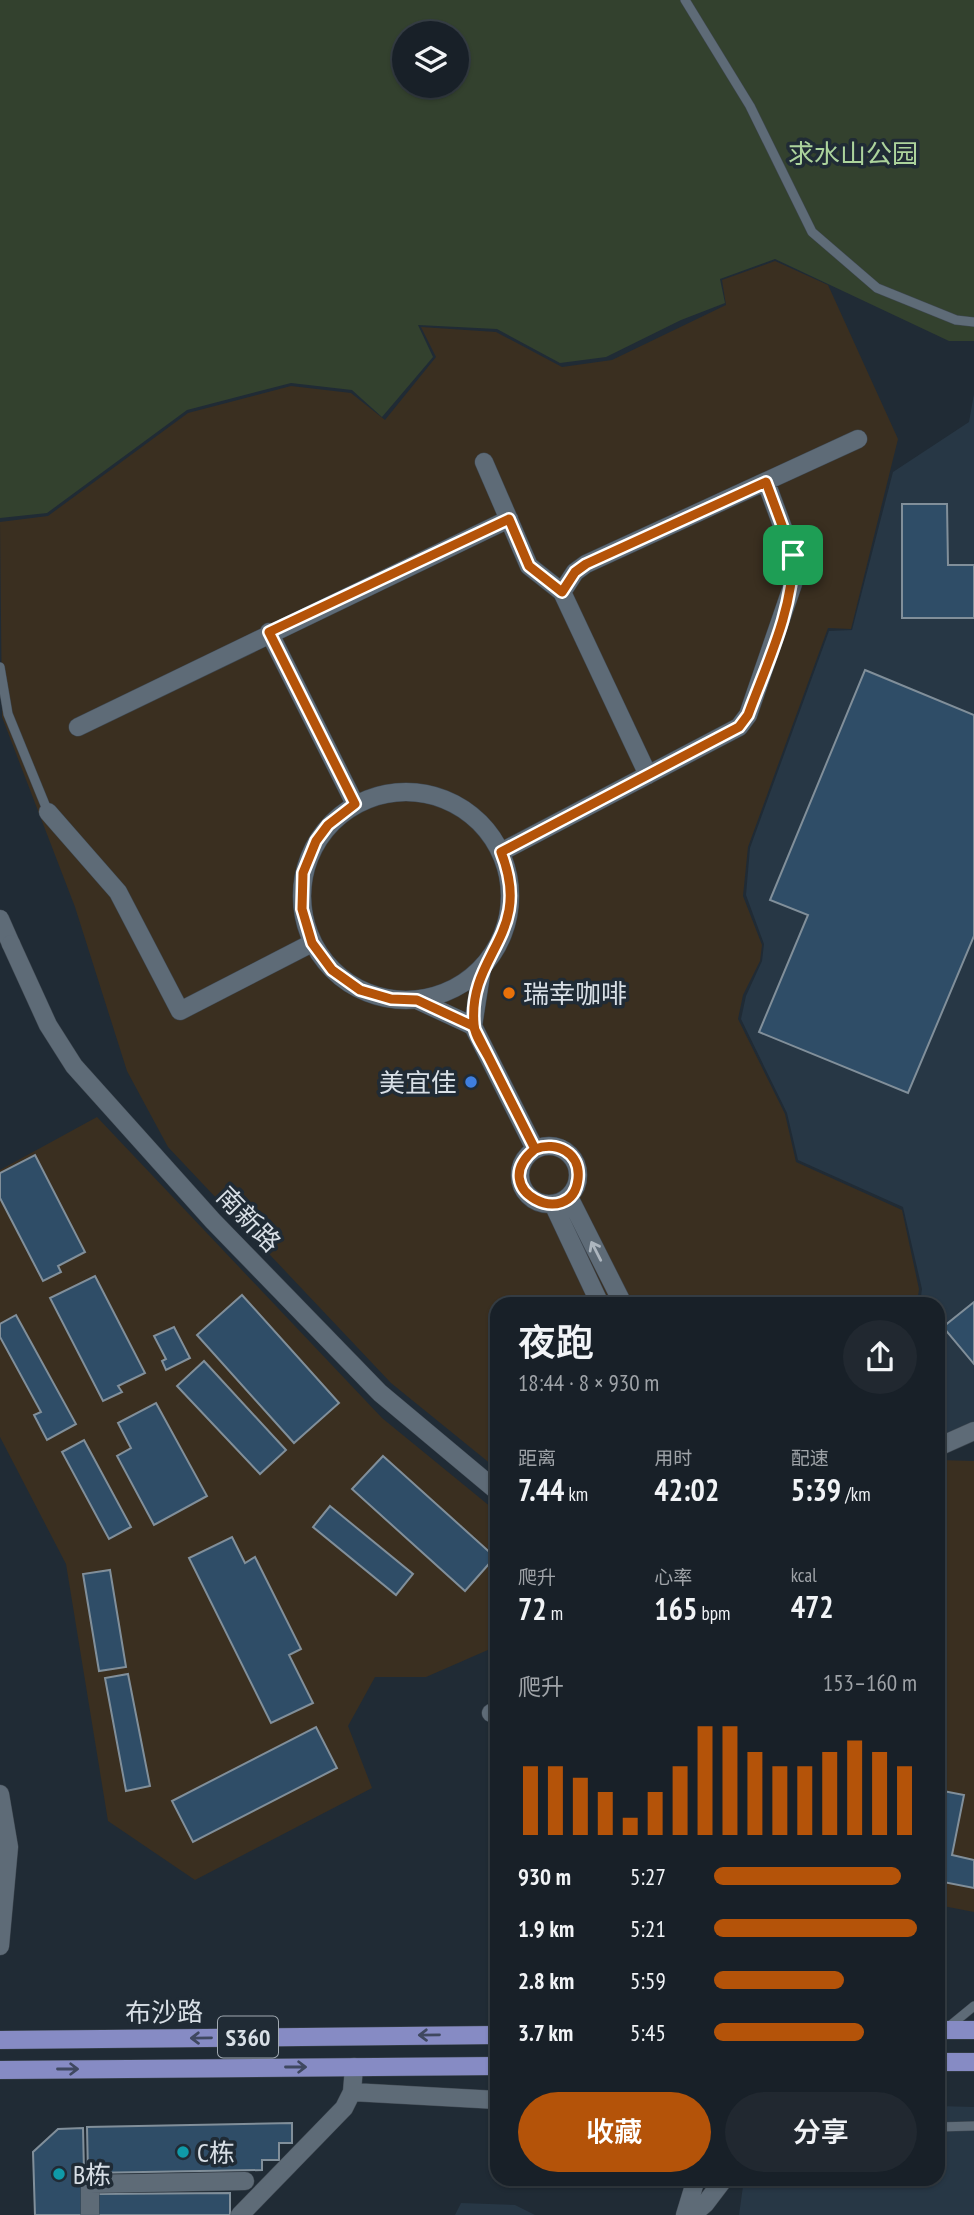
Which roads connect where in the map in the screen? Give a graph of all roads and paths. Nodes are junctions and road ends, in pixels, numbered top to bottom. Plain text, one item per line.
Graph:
1 (685, 0) edge
2 (974, 322) edge
3 (858, 439) dead end
4 (484, 462) dead end
5 (766, 482) junction
6 (509, 519) junction
7 (562, 592) junction
8 (269, 632) junction
9 (0, 667) edge
10 (78, 727) dead end
11 (648, 775) junction
12 (355, 804) junction
13 (48, 812) joint
14 (501, 852) junction
15 (0, 919) edge
16 (312, 943) junction
17 (8, 950) edge
18 (482, 968) junction
19 (417, 1000) junction
20 (473, 1026) junction
21 (535, 1149) junction
22 (561, 1201) junction
23 (597, 1297) edge
24 (619, 1297) edge
25 (974, 1431) edge
26 (945, 1444) edge
27 (490, 1485) edge
28 (0, 1794) edge
29 (0, 1947) edge
30 (974, 2006) edge
31 (945, 2028) edge
32 (945, 2030) edge
33 (974, 2030) edge
34 (490, 2035) edge
35 (0, 2039) edge
36 (945, 2062) edge
37 (974, 2062) edge
38 (490, 2066) edge
39 (354, 2067) junction
40 (0, 2070) edge
41 (352, 2092) junction
42 (490, 2100) edge
43 (974, 2126) edge
44 (945, 2127) edge
45 (245, 2181) dead end
46 (694, 2186) edge
47 (718, 2186) edge
48 (90, 2215) edge
49 (240, 2215) edge
50 (685, 2215) edge
51 (692, 2215) edge

1 - 2 lane
3 - 5 street
4 - 6 street
5 - 7 street
5 - 11 street
6 - 7 street
6 - 8 street
7 - 11 street
8 - 10 street
8 - 12 street
9 - 13 lane
11 - 14 street
12 - 14 street
12 - 16 street
13 - 16 street
14 - 18 street
15 - 17 street, 南新路
16 - 19 street
17 - 27 street, 南新路
18 - 19 street
18 - 20 street
19 - 20 street
20 - 21 street
21 - 22 street
21 - 22 street
22 - 23 street
24 -> 22 street
25 - 26 street
28 - 29 street
30 - 31 lane
32 - 33 main road
34 -> 35 main road, 布沙路 / S360
36 - 37 main road
38 - 39 main road, S360
40 -> 39 main road, S360
39 - 41 street
41 - 42 street
41 - 49 street
43 - 44 lane
45 - 48 street
46 - 50 street
47 - 51 street

